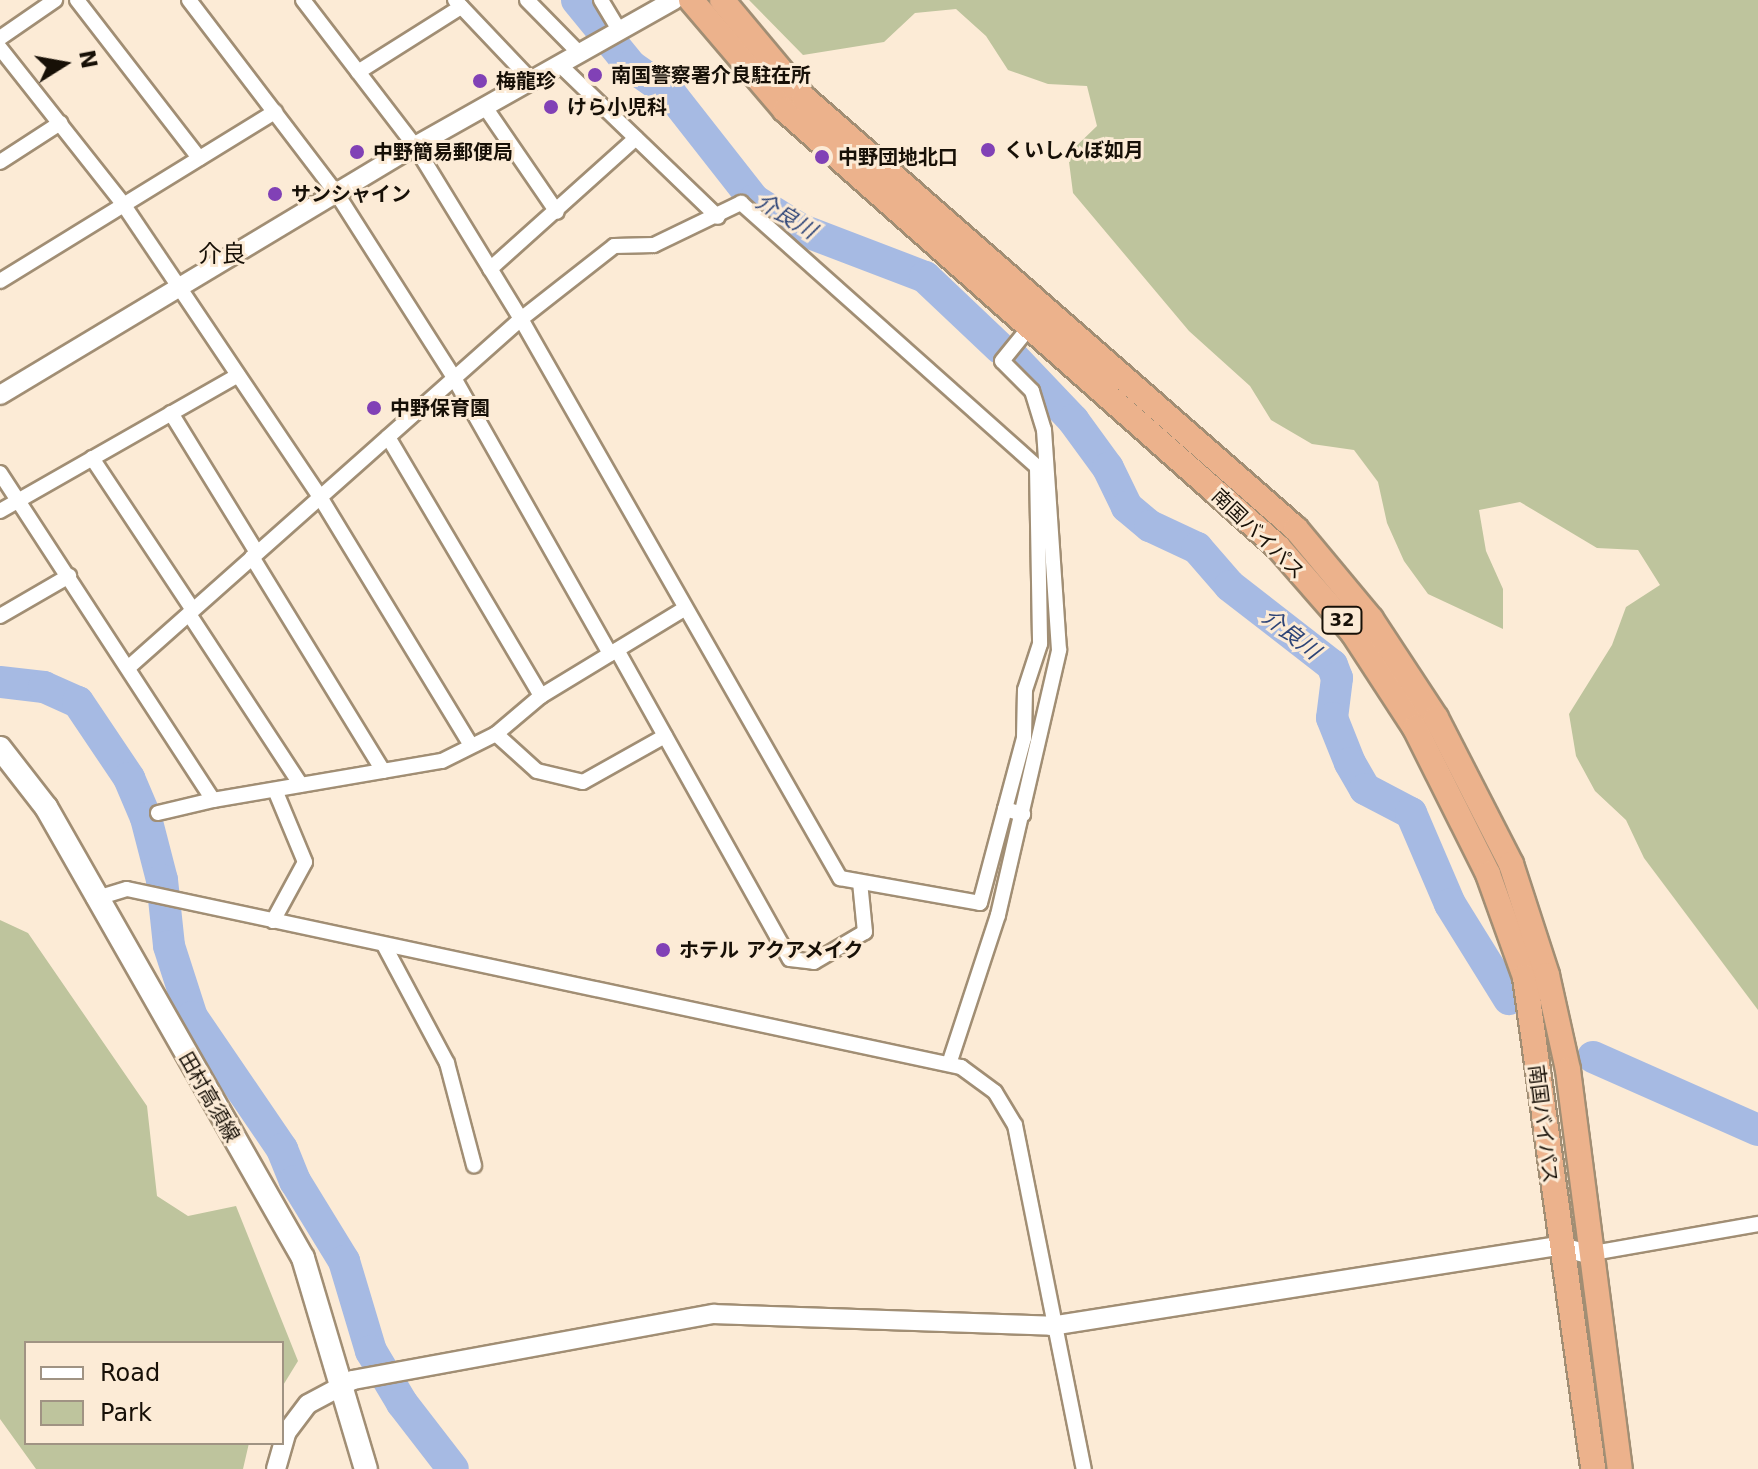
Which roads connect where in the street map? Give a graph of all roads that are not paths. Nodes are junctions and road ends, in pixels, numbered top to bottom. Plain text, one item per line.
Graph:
1 (55, 0) edge
2 (77, 0) edge
3 (189, 0) edge
4 (303, 0) edge
5 (527, 0) edge
6 (601, 0) edge
7 (674, 0) edge
8 (691, 0) edge
9 (722, 0) edge
10 (458, 3) edge
11 (616, 32) junction
12 (0, 38) edge
13 (0, 48) edge
14 (588, 49) junction
15 (560, 65) junction
16 (358, 72) junction
17 (532, 81) junction
18 (485, 107) junction
19 (275, 112) junction
20 (60, 123) junction
21 (636, 138) junction
22 (415, 146) junction
23 (199, 158) junction
24 (0, 162) edge
25 (337, 194) junction
26 (123, 204) junction
27 (557, 212) junction
28 (718, 217) junction
29 (490, 269) junction
30 (0, 281) edge
31 (179, 287) junction
32 (521, 319) junction
33 (1028, 329) junction
34 (238, 375) junction
35 (454, 378) junction
36 (0, 395) edge
37 (171, 413) junction
38 (388, 437) junction
39 (92, 458) junction
40 (0, 473) edge
41 (320, 497) junction
42 (18, 500) junction
43 (0, 511) edge
44 (255, 555) junction
45 (69, 576) junction
46 (684, 609) junction
47 (191, 612) junction
48 (0, 616) edge
49 (613, 652) junction
50 (129, 667) junction
51 (541, 696) junction
52 (496, 734) junction
53 (665, 736) junction
54 (470, 744) junction
55 (0, 748) edge
56 (383, 771) junction
57 (301, 785) junction
58 (275, 790) junction
59 (213, 800) junction
60 (1005, 809) junction
61 (158, 813) dead end
62 (1023, 814) junction
63 (860, 882) junction
64 (94, 899) junction
65 (273, 921) junction
66 (384, 945) junction
67 (950, 1061) junction
68 (474, 1165) dead end
69 (1758, 1224) edge
70 (1558, 1246) junction
71 (1588, 1254) junction
72 (1055, 1326) junction
73 (344, 1384) junction
74 (276, 1469) edge
75 (366, 1469) edge
76 (1084, 1469) edge
77 (1593, 1469) edge
78 (1620, 1469) edge

1 - 12 street
2 - 23 street
3 - 19 street
4 - 16 street
5 - 14 street
6 - 11 street
7 - 11 street
8 - 33 highway, 南国バイパス / 32
9 - 71 highway, 南国バイパス / 32
10 - 16 street
10 - 17 street
11 - 14 street
13 - 20 street
14 - 15 street
15 - 17 street
15 - 21 street
16 - 22 street
17 - 18 street
18 - 22 street
18 - 27 street
19 - 23 street
19 - 25 street
20 - 24 street
20 - 26 street
21 - 27 street
21 - 28 street
22 - 25 street
22 - 29 street
23 - 26 street
25 - 31 street
25 - 35 street
26 - 30 street
26 - 31 street
27 - 29 street
28 - 32 street
28 - 60 street
29 - 32 street
31 - 34 street
31 - 36 street
32 - 35 street
32 - 46 street
33 - 62 street
33 - 70 highway, 南国バイパス / 32
34 - 37 street
34 - 41 street
35 - 38 street
35 - 49 street
37 - 39 street
37 - 44 street
38 - 41 street
38 - 51 street
39 - 42 street
39 - 47 street
40 - 42 street
41 - 44 street
41 - 54 street
42 - 43 street
42 - 45 street
44 - 47 street
44 - 56 street
45 - 48 street
45 - 50 street
46 - 49 street
46 - 63 street
47 - 50 street
47 - 57 street
49 - 51 street
49 - 53 street
50 - 59 street
51 - 52 street
52 - 53 street
52 - 54 street
53 - 63 street
54 - 56 street
55 - 64 main road, 田村高須線
56 - 57 street
57 - 58 street
58 - 59 street
58 - 65 street
59 - 61 street
60 - 62 street
60 - 63 street
62 - 67 street
64 - 65 street
64 - 73 main road, 田村高須線
65 - 66 street
66 - 67 street
66 - 68 street
67 - 72 street
69 - 71 street
70 - 71 street
70 - 72 street
70 - 77 highway, 南国バイパス / 32
71 - 78 highway, 南国バイパス / 32
72 - 73 street
72 - 76 street
73 - 74 street
73 - 75 main road, 田村高須線

